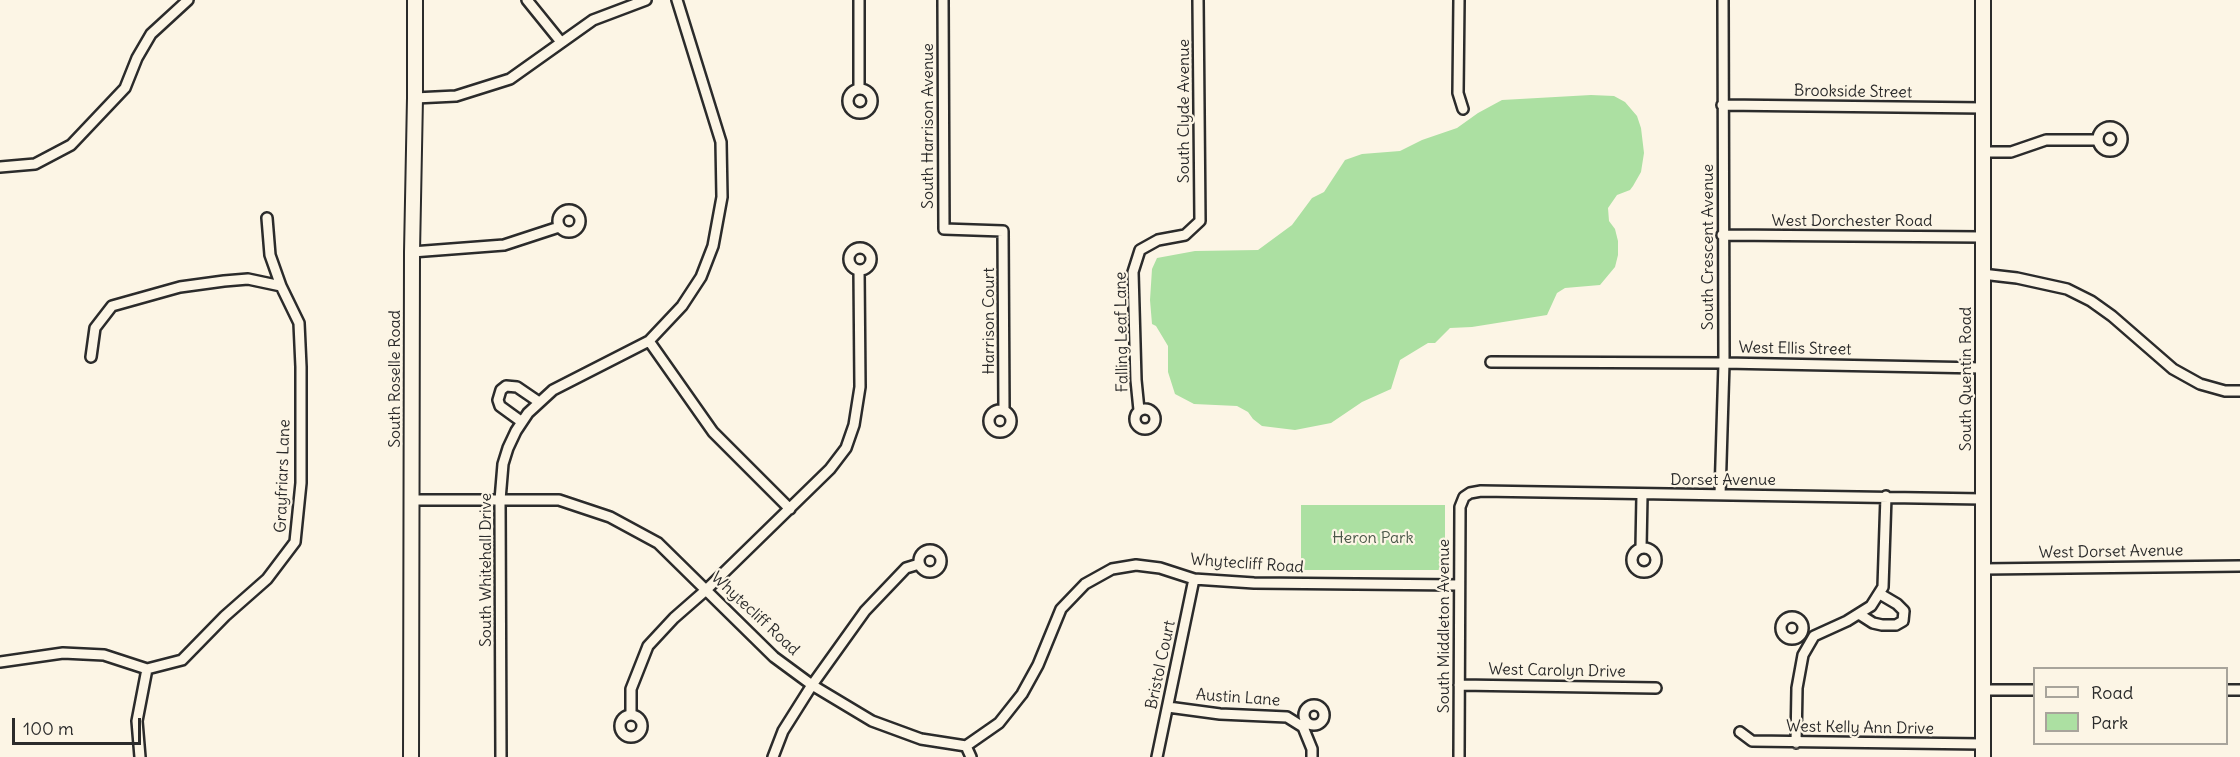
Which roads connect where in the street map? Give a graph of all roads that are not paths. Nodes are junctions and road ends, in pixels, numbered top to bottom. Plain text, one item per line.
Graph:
1 (188, 0) edge
2 (415, 0) edge
3 (527, 0) edge
4 (646, 0) edge
5 (676, 0) edge
6 (859, 0) edge
7 (943, 0) edge
8 (1198, 0) edge
9 (1459, 0) edge
10 (1723, 0) edge
11 (1983, 0) edge
12 (561, 42) junction
13 (860, 89) dead end
14 (415, 98) junction
15 (1722, 105) junction
16 (1984, 108) junction
17 (1463, 109) dead end
18 (2097, 140) dead end
19 (1983, 152) junction
20 (0, 167) edge
21 (267, 218) dead end
22 (1200, 221) joint
23 (560, 227) dead end
24 (1003, 231) joint
25 (1722, 235) junction
26 (1982, 237) junction
27 (412, 252) junction
28 (859, 270) dead end
29 (1982, 274) junction
30 (281, 286) junction
31 (649, 341) junction
32 (91, 357) dead end
33 (1491, 362) dead end
34 (1724, 363) junction
35 (1982, 368) junction
36 (2240, 391) edge
37 (539, 402) junction
38 (1004, 410) dead end
39 (1139, 411) dead end
40 (522, 422) junction
41 (1642, 495) junction
42 (1720, 495) junction
43 (1464, 496) joint
44 (1886, 496) junction
45 (1983, 498) junction
46 (412, 500) junction
47 (500, 500) junction
48 (790, 508) junction
49 (1641, 548) dead end
50 (919, 564) dead end
51 (2240, 566) edge
52 (1983, 568) junction
53 (1194, 579) junction
54 (1458, 585) junction
55 (706, 590) junction
56 (1880, 594) junction
57 (1859, 614) junction
58 (1800, 636) dead end
59 (1810, 643) junction
60 (0, 662) edge
61 (147, 669) junction
62 (812, 685) junction
63 (1458, 685) junction
64 (1656, 688) dead end
65 (1983, 690) junction
66 (2033, 690) edge
67 (1168, 707) junction
68 (631, 715) dead end
69 (1740, 732) dead end
70 (1796, 742) junction
71 (966, 746) junction
72 (1983, 751) edge
73 (140, 757) edge
74 (411, 757) edge
75 (501, 757) edge
76 (773, 757) edge
77 (972, 757) edge
78 (1156, 757) edge
79 (1312, 757) edge
80 (1458, 757) edge

1 - 20 street
2 - 14 main road, South Roselle Road
3 - 12 street
4 - 12 street
5 - 31 street, South Whitehall Drive
6 - 13 street
7 - 24 street, South Harrison Avenue
8 - 22 street, South Clyde Avenue
9 - 17 street
10 - 15 street, South Crescent Avenue
11 - 16 main road, South Quentin Road
12 - 14 street
14 - 27 main road, South Roselle Road
15 - 16 street, Brookside Street
15 - 25 street, South Crescent Avenue
16 - 19 main road, South Quentin Road
18 - 19 street
19 - 26 main road, South Quentin Road
21 - 30 street, Grayfriars Lane
22 - 39 street, Falling Leaf Lane
23 - 27 street
24 - 38 street, Harrison Court
25 - 26 street, West Dorchester Road
25 - 34 street, South Crescent Avenue
26 - 29 main road, South Quentin Road
27 - 46 main road, South Roselle Road
28 - 48 street
29 - 35 main road, South Quentin Road
29 - 36 street
30 - 32 street
30 - 61 street, Grayfriars Lane
31 - 37 street, South Whitehall Drive
31 - 48 street
33 - 34 street, West Ellis Street
34 - 35 street, West Ellis Street
34 - 42 street, South Crescent Avenue
35 - 45 main road, South Quentin Road
37 - 40 street, South Whitehall Drive
37 - 40 street
40 - 47 street, South Whitehall Drive
41 - 42 street, Dorset Avenue
41 - 43 street, Dorset Avenue
41 - 49 street
42 - 44 street, Dorset Avenue
43 - 54 street, South Middleton Avenue
44 - 45 street, Dorset Avenue
44 - 56 street
45 - 52 main road, South Quentin Road
46 - 47 street, Whytecliff Road
46 - 74 main road, South Roselle Road
47 - 55 street, Whytecliff Road
47 - 75 street, South Whitehall Drive
48 - 55 street
50 - 62 street
51 - 52 street, West Dorset Avenue
52 - 65 main road, South Quentin Road
53 - 54 street, Whytecliff Road
53 - 67 street, Bristol Court
53 - 71 street, Whytecliff Road
54 - 63 street, South Middleton Avenue
55 - 62 street, Whytecliff Road
55 - 68 street
56 - 57 street
56 - 57 street
57 - 59 street
58 - 59 street
59 - 70 street
60 - 61 street
61 - 73 street
62 - 71 street, Whytecliff Road
62 - 76 street
63 - 64 street, West Carolyn Drive
63 - 80 street, South Middleton Avenue
65 - 66 street
65 - 72 main road, South Quentin Road
67 - 78 street, Bristol Court
67 - 79 street, Austin Lane
69 - 70 street, West Kelly Ann Drive
70 - 72 street, West Kelly Ann Drive
71 - 77 street

